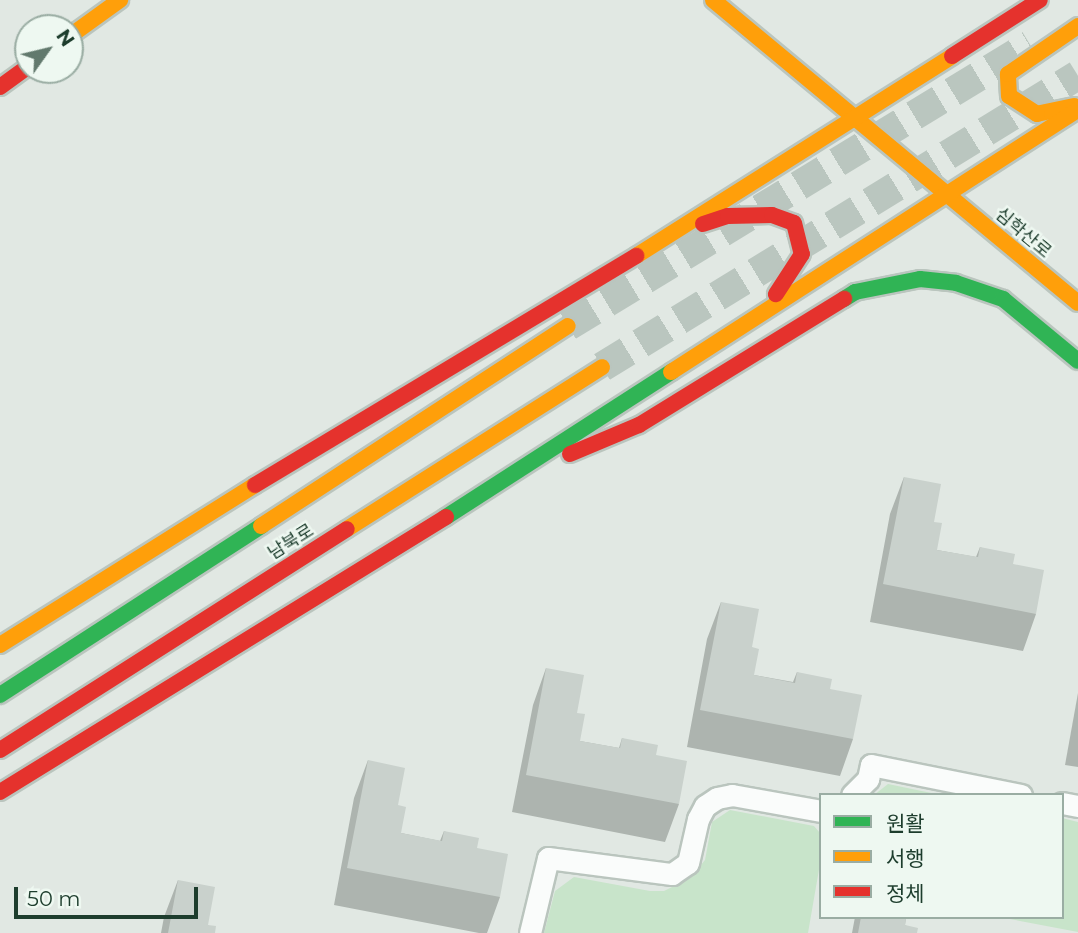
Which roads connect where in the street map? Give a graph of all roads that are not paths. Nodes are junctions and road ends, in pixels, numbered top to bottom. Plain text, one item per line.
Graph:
1 (120, 0) edge
2 (713, 0) edge
3 (1040, 0) edge
4 (84, 26) edge
5 (1078, 26) edge
6 (1078, 108) edge
7 (853, 120) junction
8 (943, 192) junction
9 (677, 232) junction
10 (1078, 303) edge
11 (766, 309) junction
12 (568, 326) tunnel mouth
13 (1078, 361) edge
14 (602, 367) tunnel mouth
15 (505, 481) junction
16 (0, 645) edge
17 (0, 695) edge
18 (0, 750) edge
19 (0, 792) edge
20 (854, 793) edge
21 (1011, 793) edge
22 (819, 811) edge
23 (530, 933) edge

1 - 4 main road
2 - 7 main road, 심학산로
3 - 7 main road
5 - 6 main road
6 - 8 main road
7 - 8 main road, 심학산로
7 - 9 main road
8 - 10 main road, 심학산로
8 - 11 main road
9 - 11 main road
9 - 16 main road
11 - 15 main road
12 - 17 main road, 남북로
13 - 15 main road
14 - 18 main road, 남북로
15 - 19 main road
20 - 21 street
22 - 23 street

